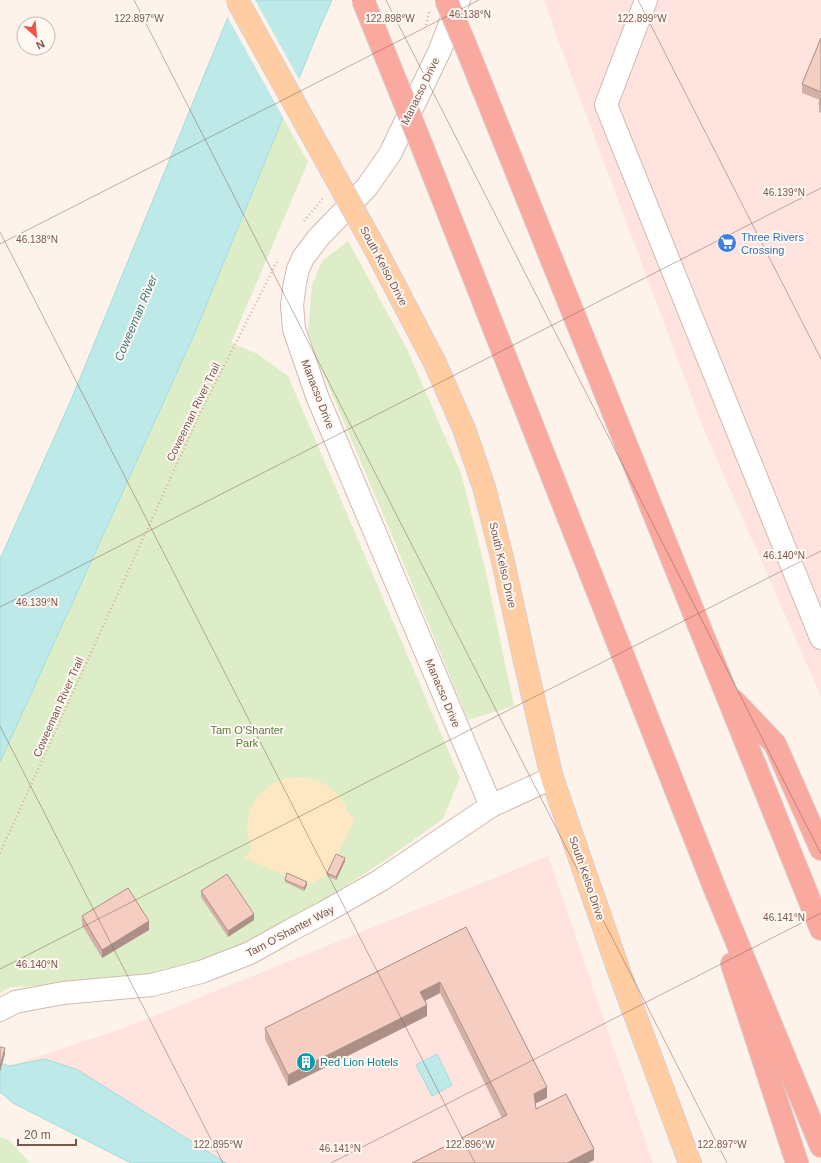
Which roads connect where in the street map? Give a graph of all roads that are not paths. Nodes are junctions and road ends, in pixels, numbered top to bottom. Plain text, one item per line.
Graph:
1 (237, 0) edge
2 (363, 0) edge
3 (459, 0) edge
4 (646, 0) edge
5 (438, 4) edge
6 (821, 638) edge
7 (726, 693) junction
8 (552, 778) junction
9 (491, 806) junction
10 (821, 849) edge
11 (715, 889) junction
12 (821, 929) edge
13 (0, 1010) edge
14 (821, 1146) edge
15 (690, 1163) edge
16 (798, 1163) edge

1 - 8 main road, South Kelso Drive, bridge
2 - 11 highway, bridge
3 - 9 street, Manacso Drive
4 - 6 street
5 - 7 highway, bridge
7 - 10 highway
7 - 12 highway
8 - 9 street, Tam O'Shanter Way
8 - 15 main road, South Kelso Drive
9 - 13 street, Tam O'Shanter Way
11 - 14 highway
11 - 16 highway

